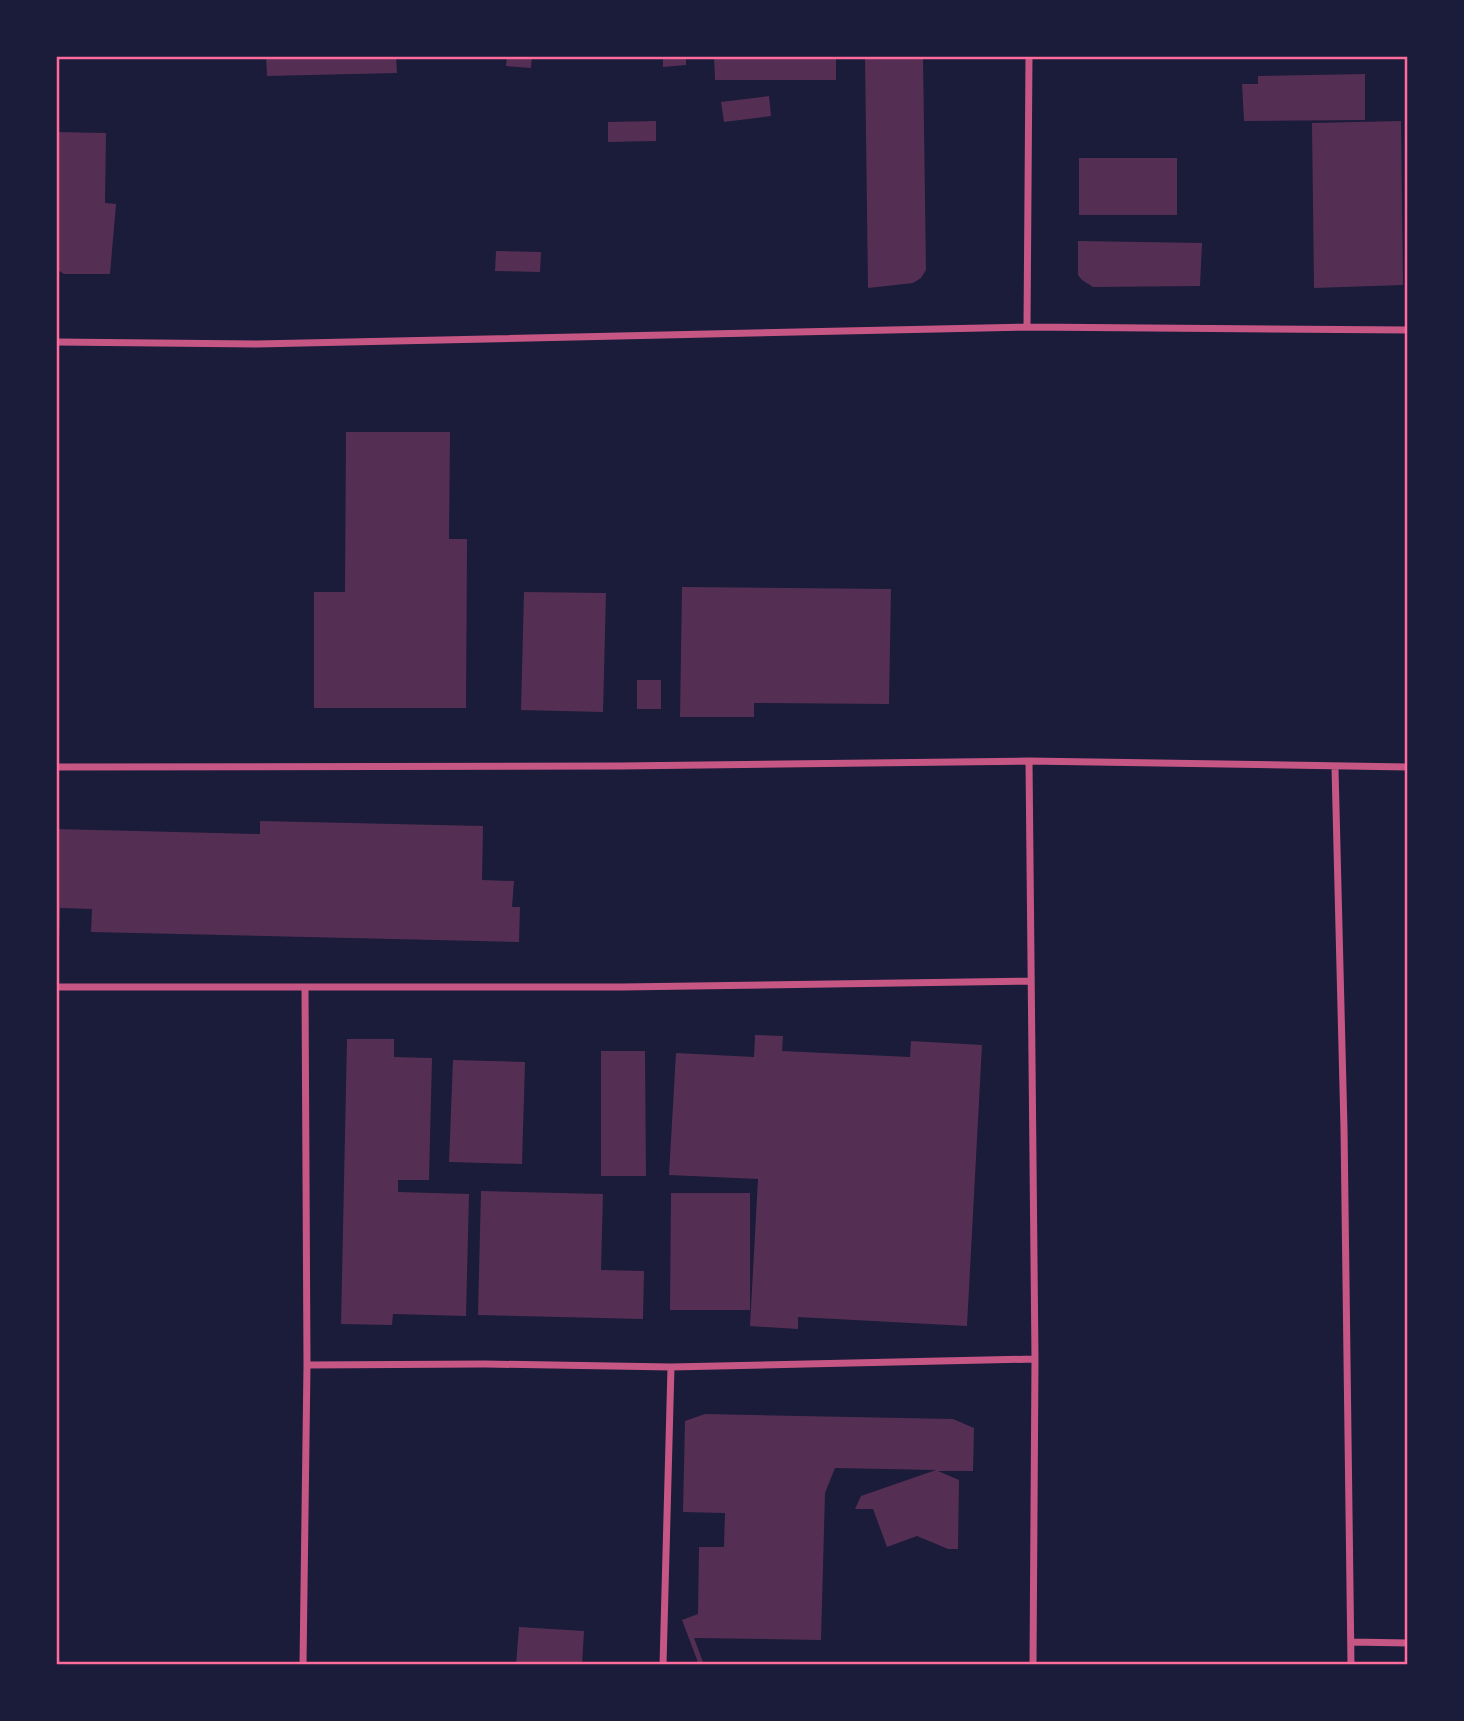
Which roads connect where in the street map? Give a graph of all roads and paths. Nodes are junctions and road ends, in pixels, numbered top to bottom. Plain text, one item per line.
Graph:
1 (1029, 56) edge
2 (1027, 327) junction
3 (1408, 330) edge
4 (56, 342) edge
5 (1029, 761) junction
6 (56, 767) edge
7 (1335, 768) junction
8 (1408, 768) edge
9 (1030, 981) junction
10 (56, 987) edge
11 (304, 987) junction
12 (1034, 1359) junction
13 (307, 1365) junction
14 (671, 1367) junction
15 (1351, 1642) junction
16 (1408, 1643) edge
17 (303, 1665) edge
18 (663, 1665) edge
19 (1033, 1665) edge
20 (1351, 1665) edge

1 - 2 street
2 - 3 street
2 - 4 street
5 - 6 street
5 - 7 street
5 - 9 street
7 - 8 street
7 - 15 street
9 - 11 street
9 - 12 street
10 - 11 street
11 - 13 street
12 - 14 street
12 - 19 street
13 - 14 street
13 - 17 street
14 - 18 street
15 - 16 street
15 - 20 street

